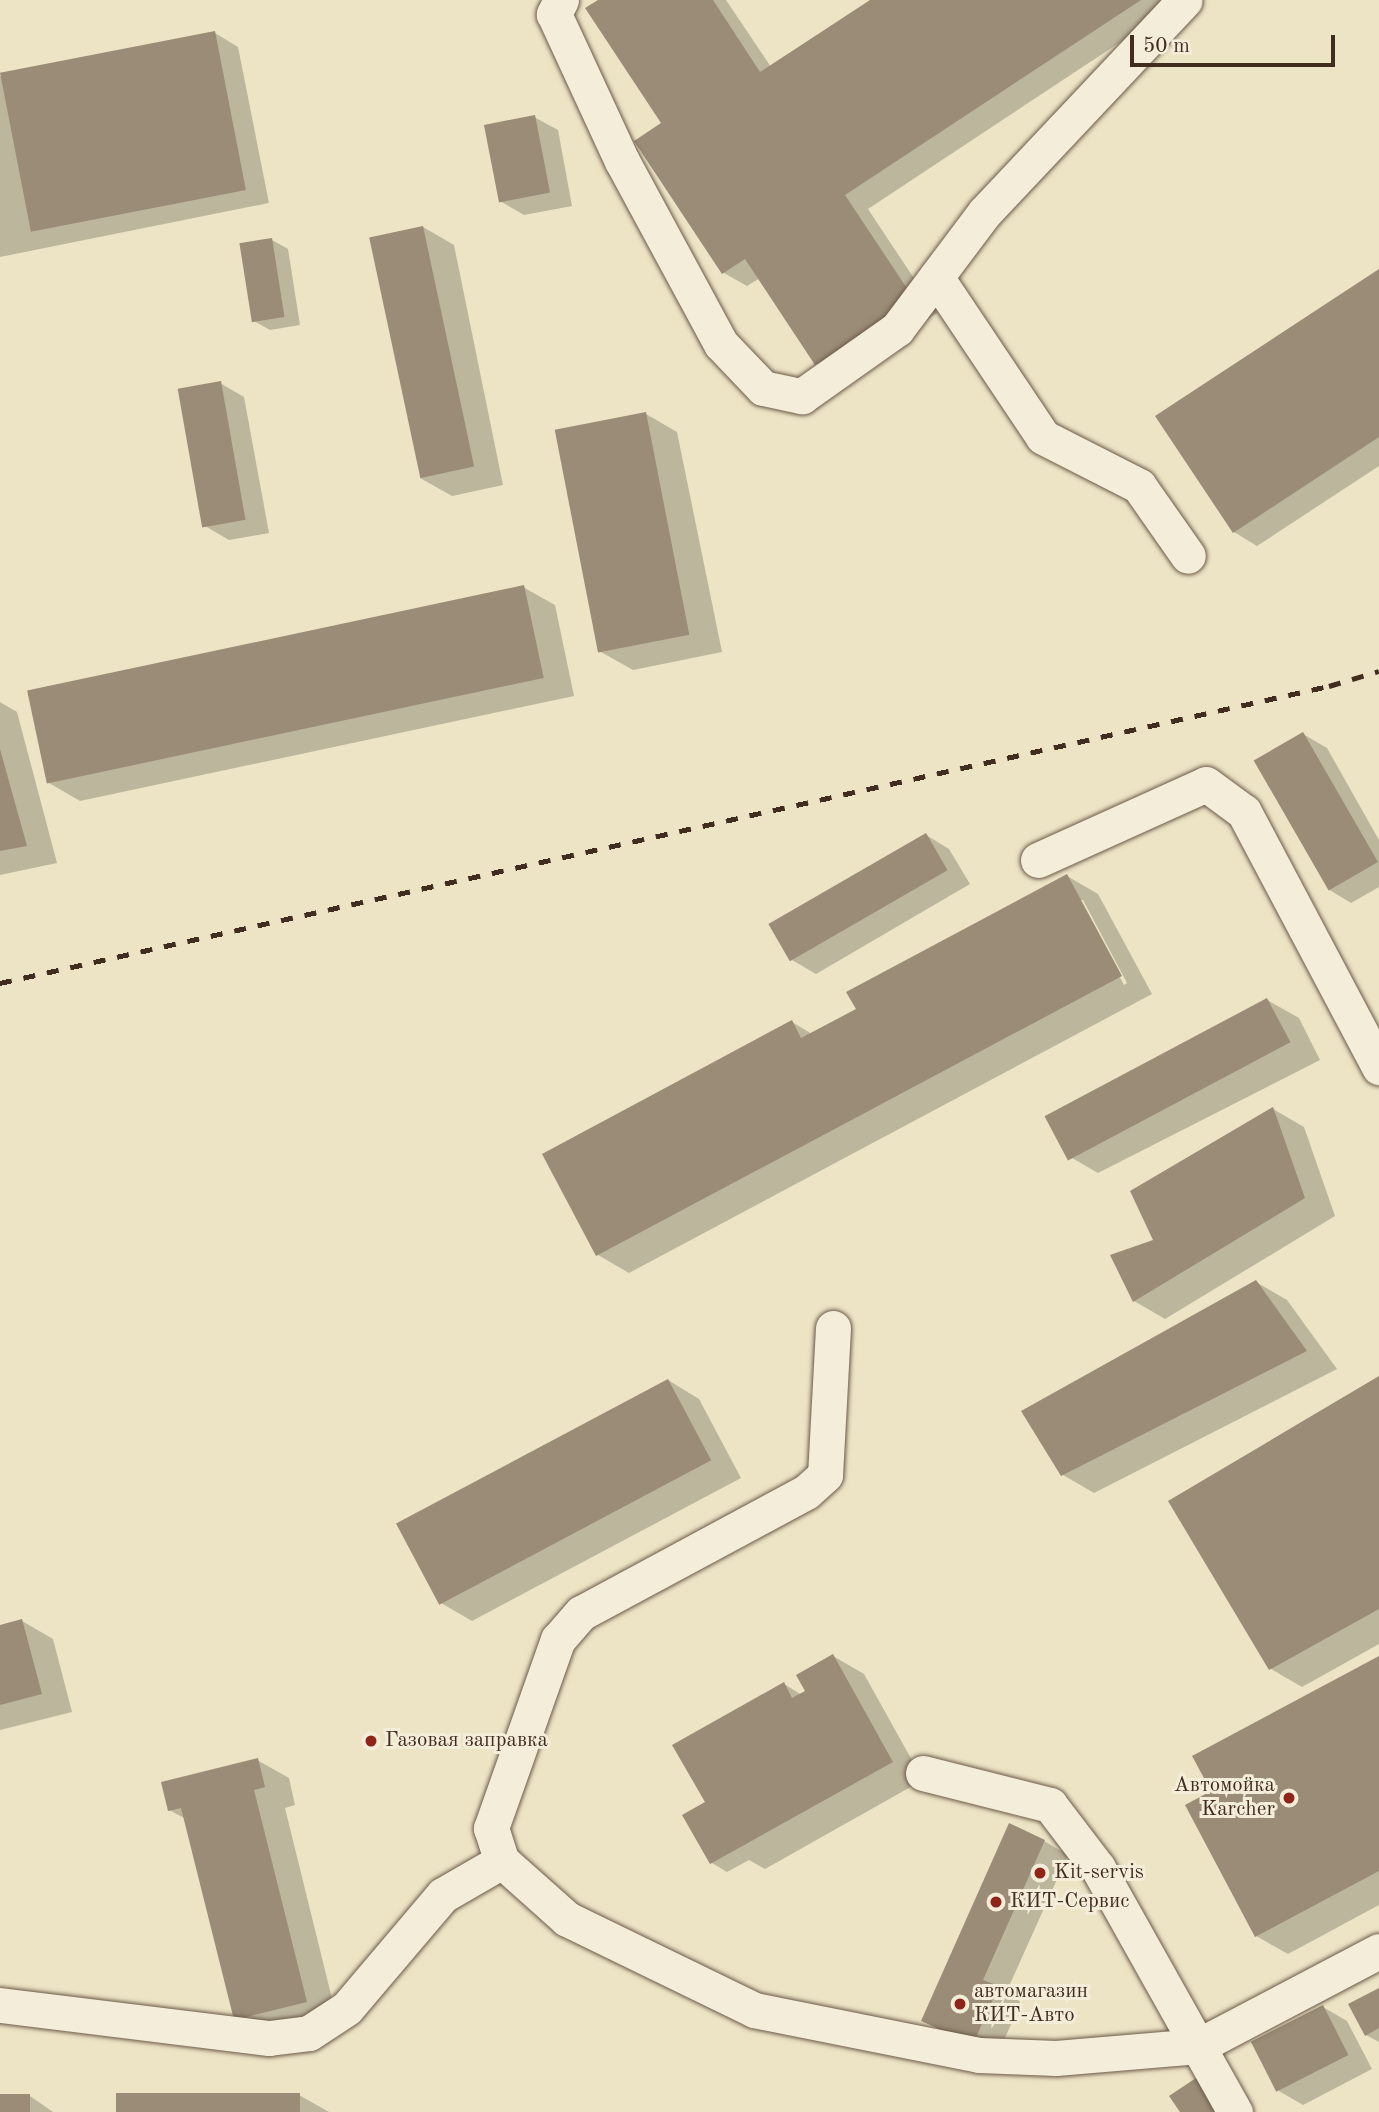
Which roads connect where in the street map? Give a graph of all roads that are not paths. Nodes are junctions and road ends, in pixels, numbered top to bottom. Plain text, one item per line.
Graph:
1 (561, 0) edge
2 (1185, 0) edge
3 (936, 277) junction
4 (1188, 556) dead end
5 (1038, 860) dead end
6 (1379, 1067) edge
7 (833, 1328) dead end
8 (923, 1773) dead end
9 (502, 1861) junction
10 (1379, 1951) edge
11 (0, 2005) edge
12 (1198, 2046) junction
13 (1235, 2112) edge

1 - 3 lane
2 - 3 lane
3 - 4 lane
5 - 6 lane
7 - 9 lane
8 - 12 lane
9 - 11 lane
9 - 12 lane
10 - 12 lane
12 - 13 lane

